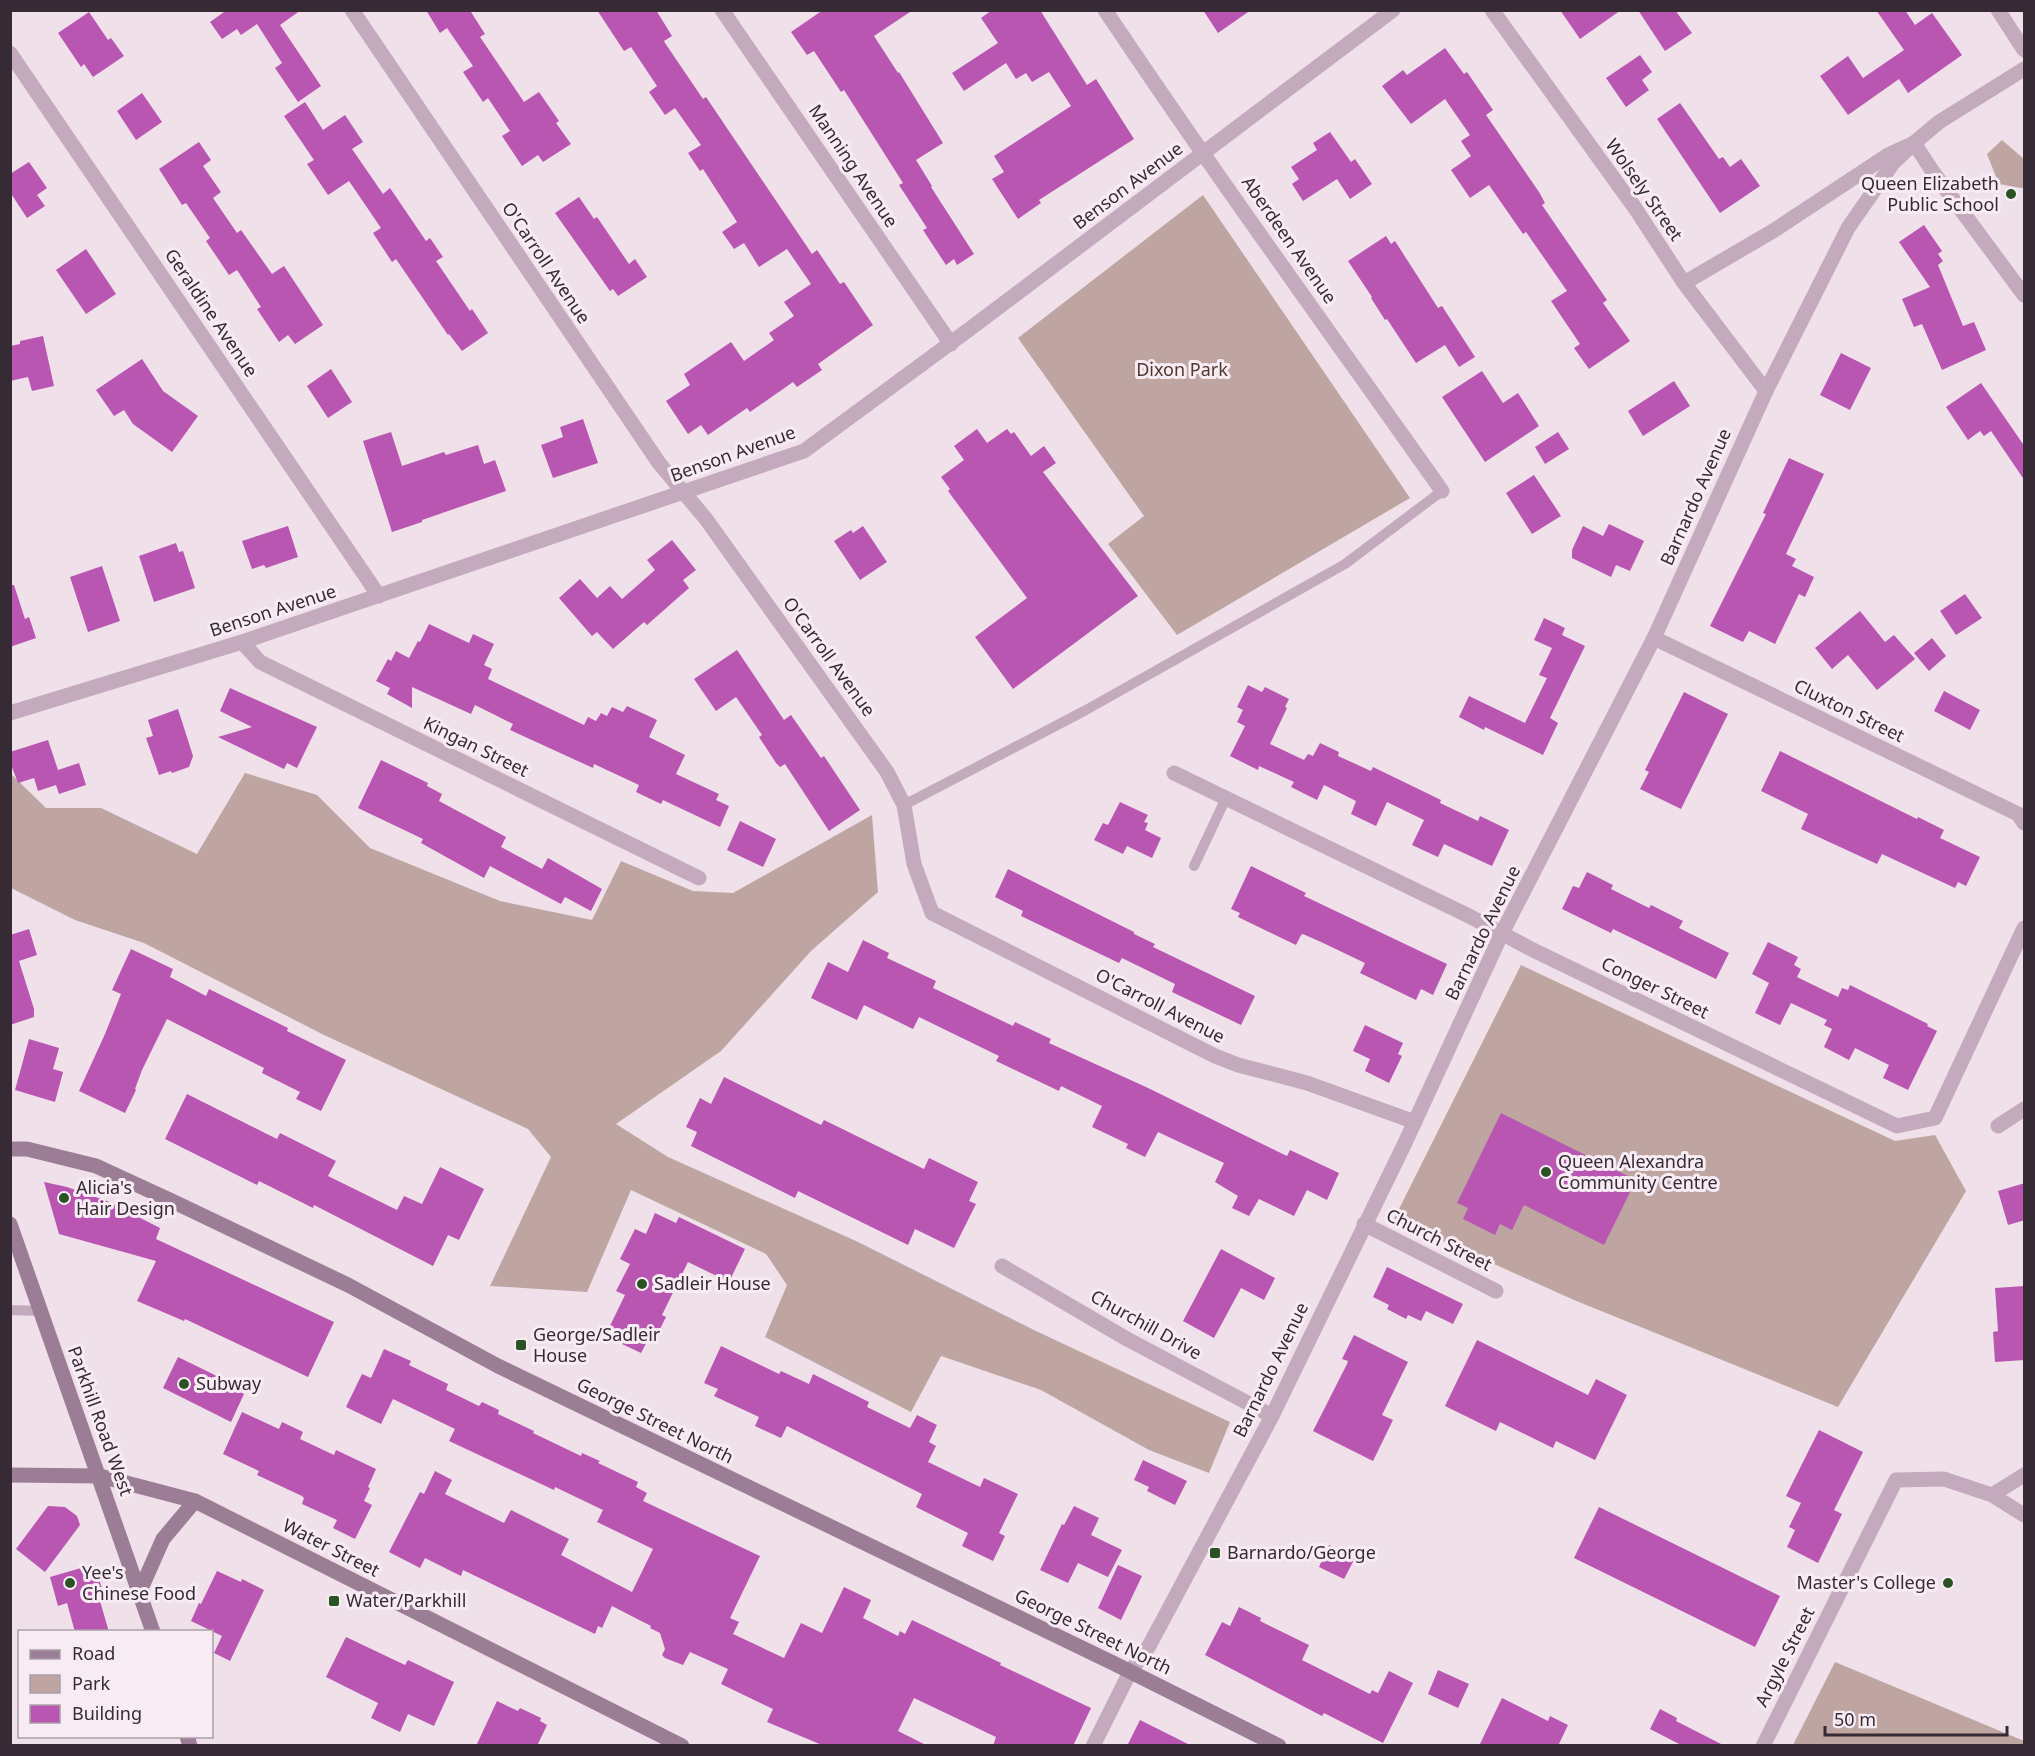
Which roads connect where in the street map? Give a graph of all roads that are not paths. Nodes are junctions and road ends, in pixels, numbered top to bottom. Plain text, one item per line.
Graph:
1 (352, 10) edge
2 (722, 10) edge
3 (1105, 10) edge
4 (1393, 10) edge
5 (1492, 10) edge
6 (1998, 10) edge
7 (2025, 50) edge
8 (10, 53) edge
9 (2025, 69) edge
10 (1914, 143) junction
11 (1203, 154) junction
12 (1684, 283) junction
13 (2025, 295) edge
14 (951, 344) junction
15 (1766, 391) junction
16 (1442, 491) joint
17 (682, 493) junction
18 (379, 596) junction
19 (1653, 638) junction
20 (242, 642) junction
21 (10, 713) edge
22 (1174, 772) dead end
23 (1226, 798) junction
24 (904, 806) junction
25 (2025, 823) edge
26 (1194, 866) dead end
27 (699, 878) dead end
28 (2025, 928) edge
29 (1502, 933) junction
30 (2025, 1109) edge
31 (1414, 1122) junction
32 (1998, 1126) dead end
33 (10, 1149) edge
34 (10, 1224) edge
35 (1364, 1224) junction
36 (1002, 1266) dead end
37 (1496, 1291) dead end
38 (10, 1310) edge
39 (39, 1311) junction
40 (1272, 1416) junction
41 (2025, 1474) edge
42 (10, 1475) edge
43 (100, 1476) junction
44 (1992, 1495) junction
45 (195, 1502) junction
46 (2025, 1515) edge
47 (140, 1591) junction
48 (152, 1630) edge
49 (1130, 1672) junction
50 (682, 1746) edge
51 (1093, 1746) edge
52 (1279, 1746) edge
53 (1763, 1746) edge

1 - 17 street, O'Carroll Avenue
2 - 14 street, Manning Avenue
3 - 11 street, Aberdeen Avenue
4 - 11 street, Benson Avenue
5 - 12 street, Wolsely Street
6 - 7 street
8 - 18 street, Geraldine Avenue
9 - 10 street, Barnardo Avenue
10 - 12 street, Barnardo Avenue
10 - 13 street
10 - 15 street, Barnardo Avenue
11 - 14 street, Benson Avenue
11 - 16 street, Aberdeen Avenue
12 - 15 street, Wolsely Street
14 - 17 street, Benson Avenue
15 - 19 street, Barnardo Avenue
16 - 24 lane
17 - 18 street, Benson Avenue
17 - 24 street, O'Carroll Avenue
18 - 20 street, Benson Avenue
19 - 25 street, Cluxton Street
19 - 29 street, Barnardo Avenue
20 - 21 street, Benson Avenue
20 - 27 street, Kingan Street
22 - 23 street, Conger Street
23 - 26 lane
23 - 29 street, Conger Street
24 - 31 street, O'Carroll Avenue
28 - 29 street, Conger Street
29 - 31 street, Barnardo Avenue
30 - 32 street
31 - 35 street, Barnardo Avenue
33 - 49 main road, George Street North
34 - 39 main road, Parkhill Road West
35 - 37 street, Church Street
35 - 40 street, Barnardo Avenue
36 - 40 street, Churchill Drive
38 - 39 lane
39 - 43 main road, Parkhill Road West
40 - 49 street, Barnardo Avenue
41 - 44 street
42 - 43 main road, Water Street
43 - 45 main road, Water Street
43 - 47 main road, Parkhill Road West
44 - 46 street, Argyle Street
44 - 53 street, Argyle Street
45 - 47 main road
45 - 50 main road, Water Street
47 - 48 main road, Parkhill Road West
49 - 51 street, Barnardo Avenue
49 - 52 main road, George Street North

